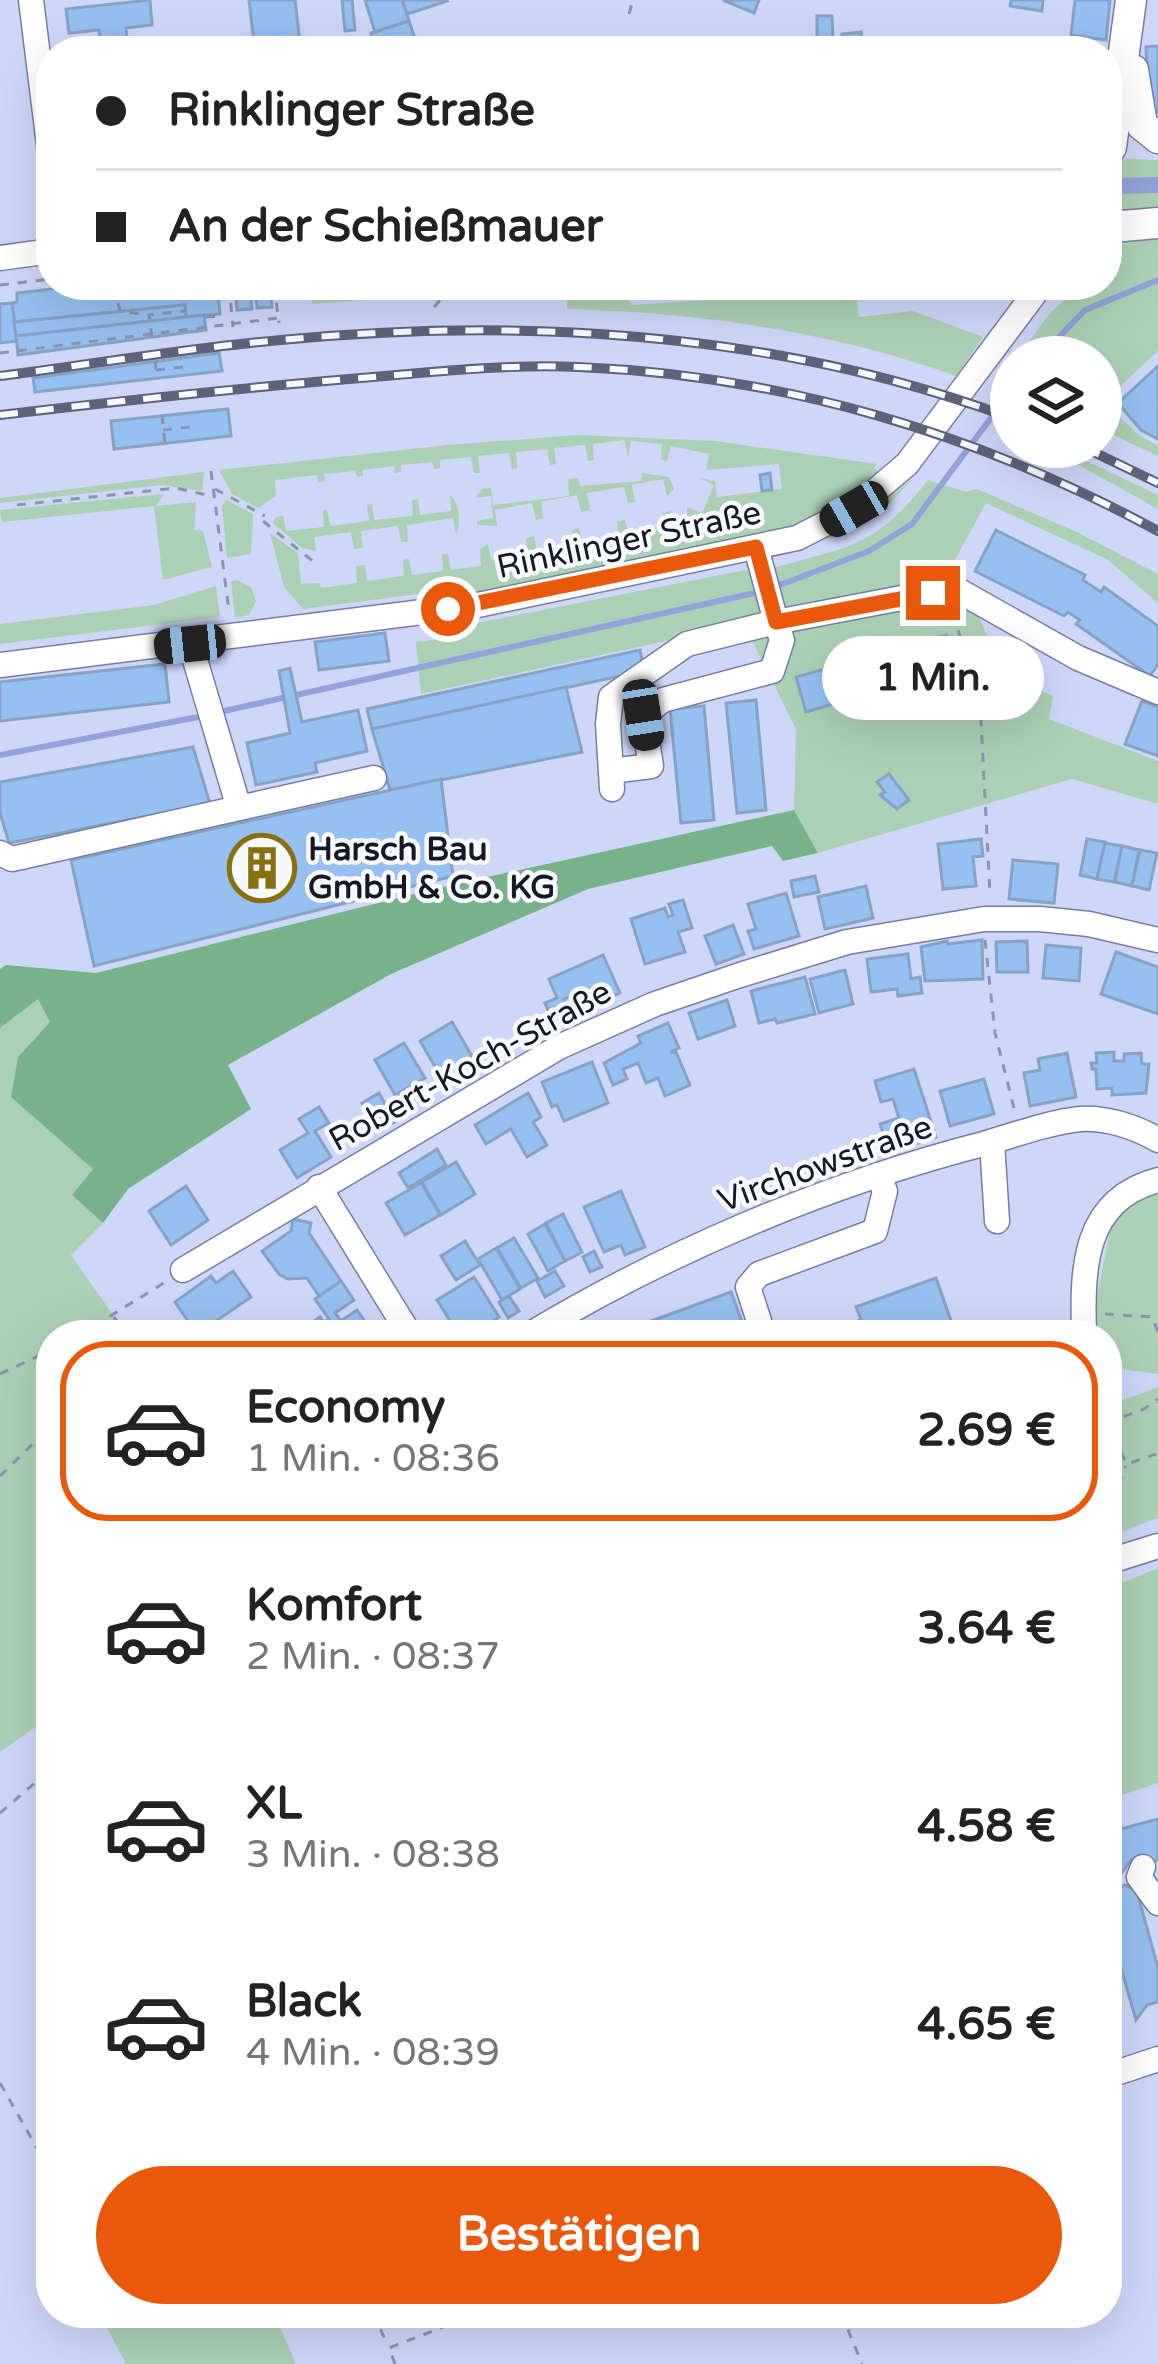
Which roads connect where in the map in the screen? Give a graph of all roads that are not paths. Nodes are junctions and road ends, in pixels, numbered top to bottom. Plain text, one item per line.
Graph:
1 (31, 0) edge
2 (1131, 0) edge
3 (36, 40) edge
4 (1126, 47) junction
5 (1122, 71) edge
6 (1158, 138) edge
7 (1122, 146) edge
8 (1158, 151) edge
9 (1158, 223) edge
10 (1122, 225) edge
11 (36, 253) edge
12 (0, 258) edge
13 (1033, 300) edge
14 (759, 558) junction
15 (774, 616) junction
16 (190, 644) junction
17 (0, 665) edge
18 (1158, 692) edge
19 (374, 778) dead end
20 (239, 808) junction
21 (0, 853) edge
22 (1158, 940) edge
23 (1158, 1140) edge
24 (992, 1142) junction
25 (878, 1175) junction
26 (1158, 1180) edge
27 (319, 1187) junction
28 (997, 1221) dead end
29 (183, 1270) road end
30 (401, 1320) edge
31 (558, 1320) edge
32 (759, 1320) edge
33 (1084, 1320) edge
34 (1158, 1546) edge
35 (1122, 1557) edge
36 (1143, 1867) dead end
37 (1158, 1903) edge
38 (1158, 2059) edge
39 (1122, 2071) edge

1 - 3 street
2 - 4 main road
4 - 5 main road
4 - 6 main road
7 - 8 main road
9 - 10 main road
11 - 12 street
13 - 14 street, Rinklinger Straße
14 - 15 street
14 - 16 street, Rinklinger Straße
15 - 15 street
15 - 18 street
16 - 17 street, Rinklinger Straße
16 - 20 street
19 - 20 street
20 - 21 street
22 - 27 street, Robert-Koch-Straße
23 - 24 street, Virchowstraße
24 - 25 street, Virchowstraße
24 - 28 street
25 - 31 street, Virchowstraße
25 - 32 street
26 - 33 street
27 - 29 street, Robert-Koch-Straße
27 - 30 street
34 - 35 street
36 - 37 street
38 - 39 street

